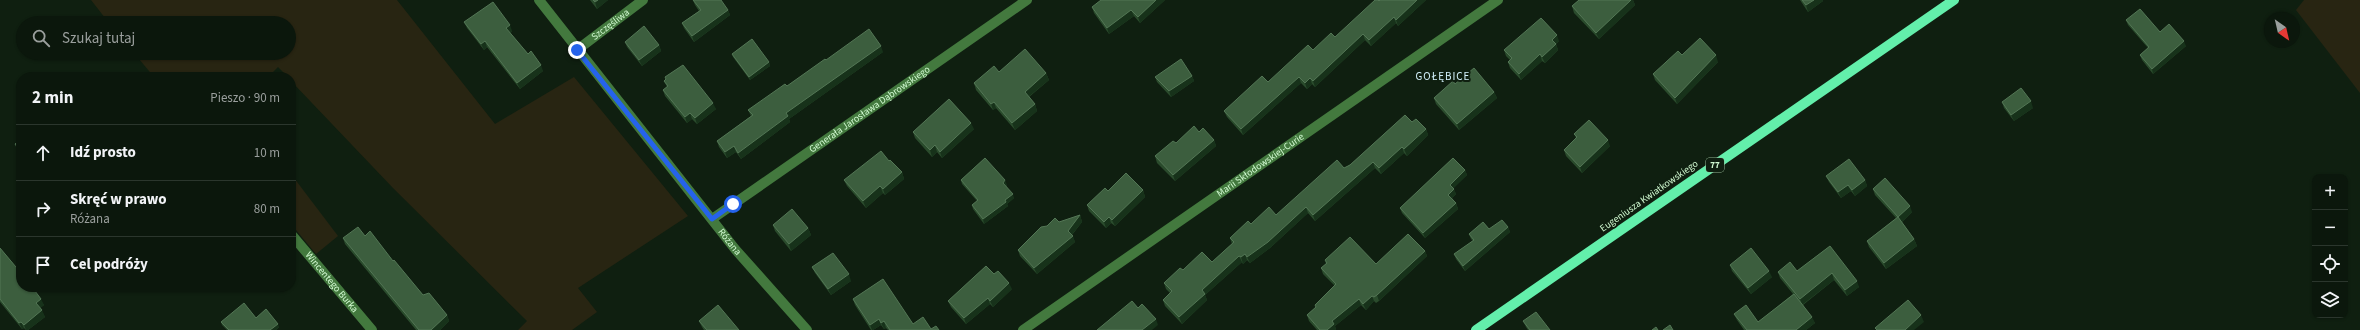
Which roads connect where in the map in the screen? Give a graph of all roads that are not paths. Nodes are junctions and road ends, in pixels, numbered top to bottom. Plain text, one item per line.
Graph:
1 (539, 0) edge
2 (643, 0) edge
3 (1028, 0) edge
4 (1498, 0) edge
5 (1954, 0) edge
6 (577, 50) junction
7 (712, 219) junction
8 (296, 240) edge
9 (372, 330) edge
10 (807, 330) edge
11 (1022, 330) edge
12 (1476, 330) edge

1 - 6 street, Różana
2 - 6 street, Szczęśliwa
3 - 7 street, Generała Jarosława Dąbrowskiego
4 - 11 street, Marii Skłodowskiej-Curie
5 - 12 main road, Eugeniusza Kwiatkowskiego / 77
6 - 7 street, Różana
7 - 10 street, Różana
8 - 9 street, Wincentego Burka

